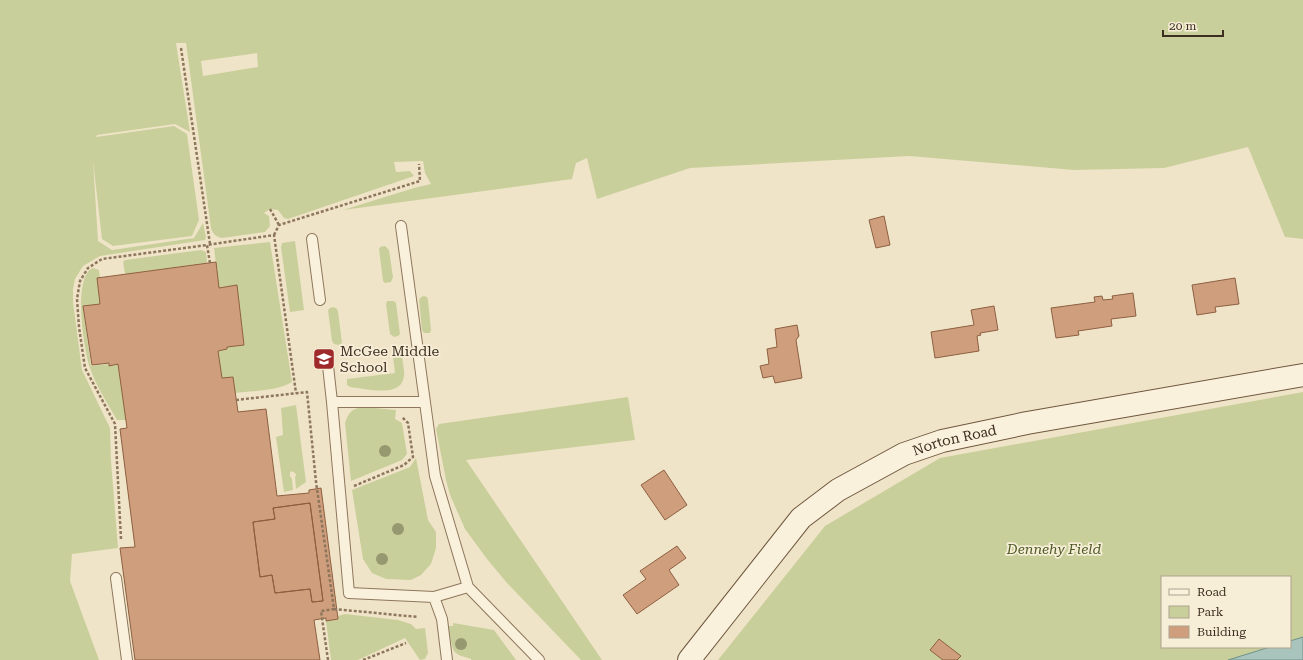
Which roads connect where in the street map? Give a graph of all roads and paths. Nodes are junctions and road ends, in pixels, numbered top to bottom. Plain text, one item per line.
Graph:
1 (181, 48) dead end
2 (419, 164) dead end
3 (270, 210) dead end
4 (279, 225) junction
5 (401, 226) dead end
6 (274, 235) junction
7 (312, 239) dead end
8 (209, 244) junction
9 (210, 263) dead end
10 (320, 300) dead end
11 (327, 357) dead end
12 (1303, 375) edge
13 (296, 393) junction
14 (236, 400) dead end
15 (332, 402) junction
16 (425, 402) junction
17 (399, 415) dead end
18 (340, 492) junction
19 (121, 539) dead end
20 (116, 578) dead end
21 (468, 587) junction
22 (434, 597) junction
23 (334, 609) junction
24 (418, 617) dead end
25 (406, 642) dead end
26 (127, 660) edge
27 (328, 660) edge
28 (363, 660) edge
29 (447, 660) edge
30 (539, 660) edge
31 (689, 660) edge

1 - 8 path
2 - 4 path
3 - 4 path
4 - 6 path
5 - 16 lane
6 - 8 path
6 - 13 path
7 - 10 lane
8 - 9 path
8 - 19 path
11 - 15 lane
12 - 31 main road, Norton Road
13 - 14 path
13 - 23 path
15 - 16 lane
15 - 18 lane
16 - 21 lane
17 - 18 path
18 - 22 lane
20 - 26 lane
21 - 22 lane
21 - 30 lane
22 - 29 lane
23 - 24 path
23 - 27 path
25 - 28 path

